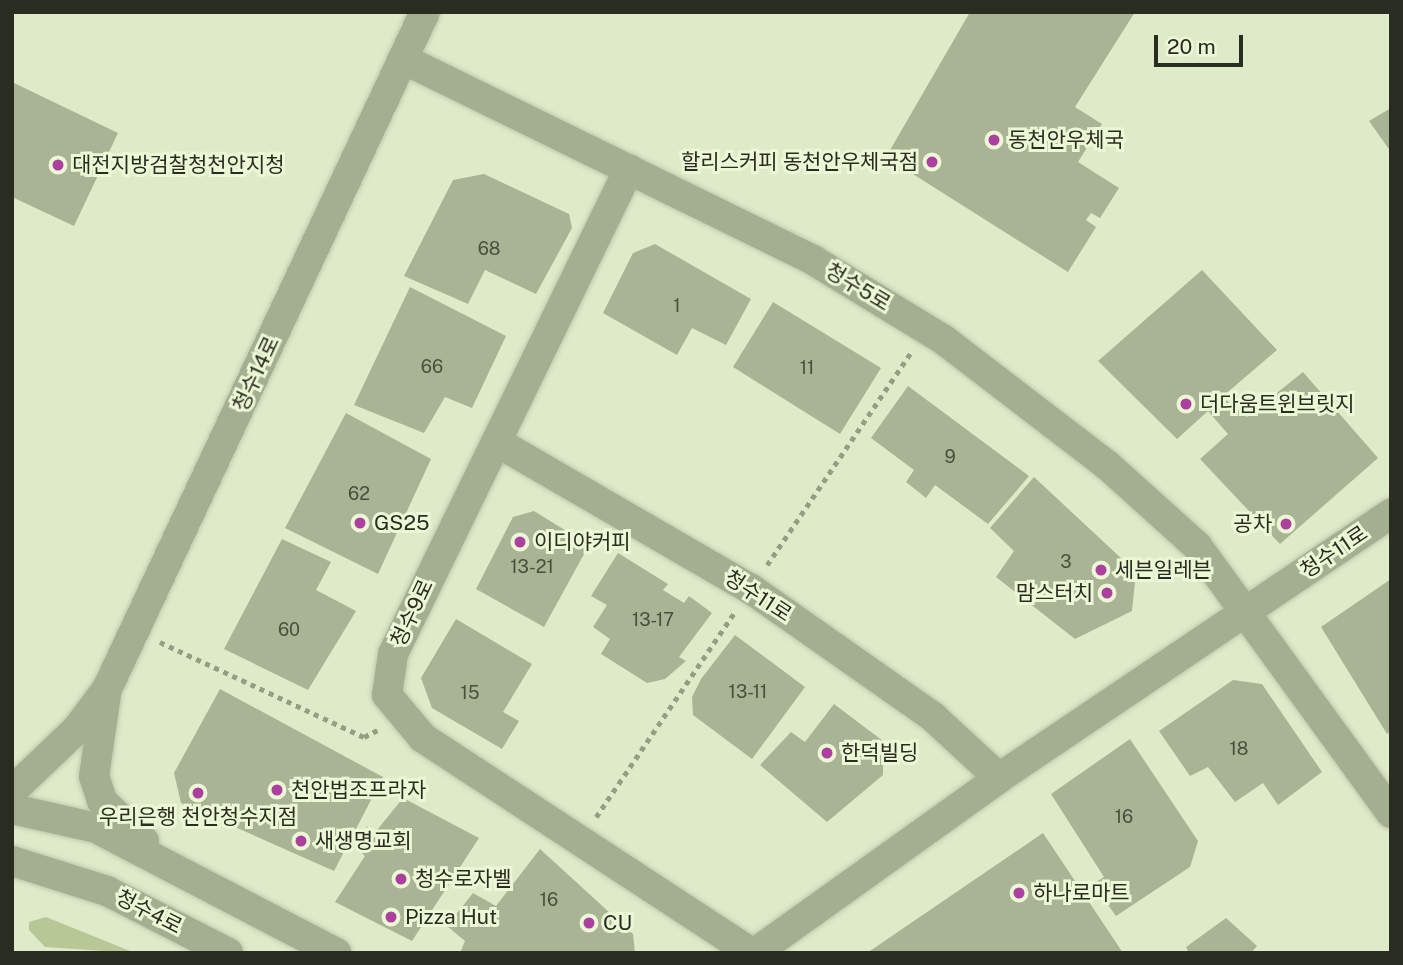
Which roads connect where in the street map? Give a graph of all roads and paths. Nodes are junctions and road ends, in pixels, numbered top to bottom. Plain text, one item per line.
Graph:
1 (425, 12) edge
2 (403, 59) junction
3 (629, 169) junction
4 (497, 442) junction
5 (1391, 514) edge
6 (1249, 610) junction
7 (137, 631) junction
8 (107, 689) junction
9 (402, 718) junction
10 (999, 778) junction
11 (12, 791) edge
12 (12, 809) edge
13 (1391, 813) edge
14 (12, 861) edge
15 (292, 930) junction
16 (229, 953) edge
17 (336, 953) edge
18 (754, 953) edge

1 - 2 street, 청수14로
2 - 3 street, 청수5로
2 - 7 street, 청수14로
3 - 4 street, 청수9로
3 - 6 street, 청수5로
4 - 9 street, 청수9로
4 - 10 street, 청수11로
5 - 6 street, 청수11로
6 - 10 street, 청수11로
6 - 13 street, 청수5로
7 - 8 street, 청수14로
7 - 9 path
8 - 11 street, 청수14로
8 - 15 street
9 - 18 street, 청수9로
10 - 18 street, 청수11로
12 - 15 street
14 - 16 street, 청수4로
15 - 17 street

